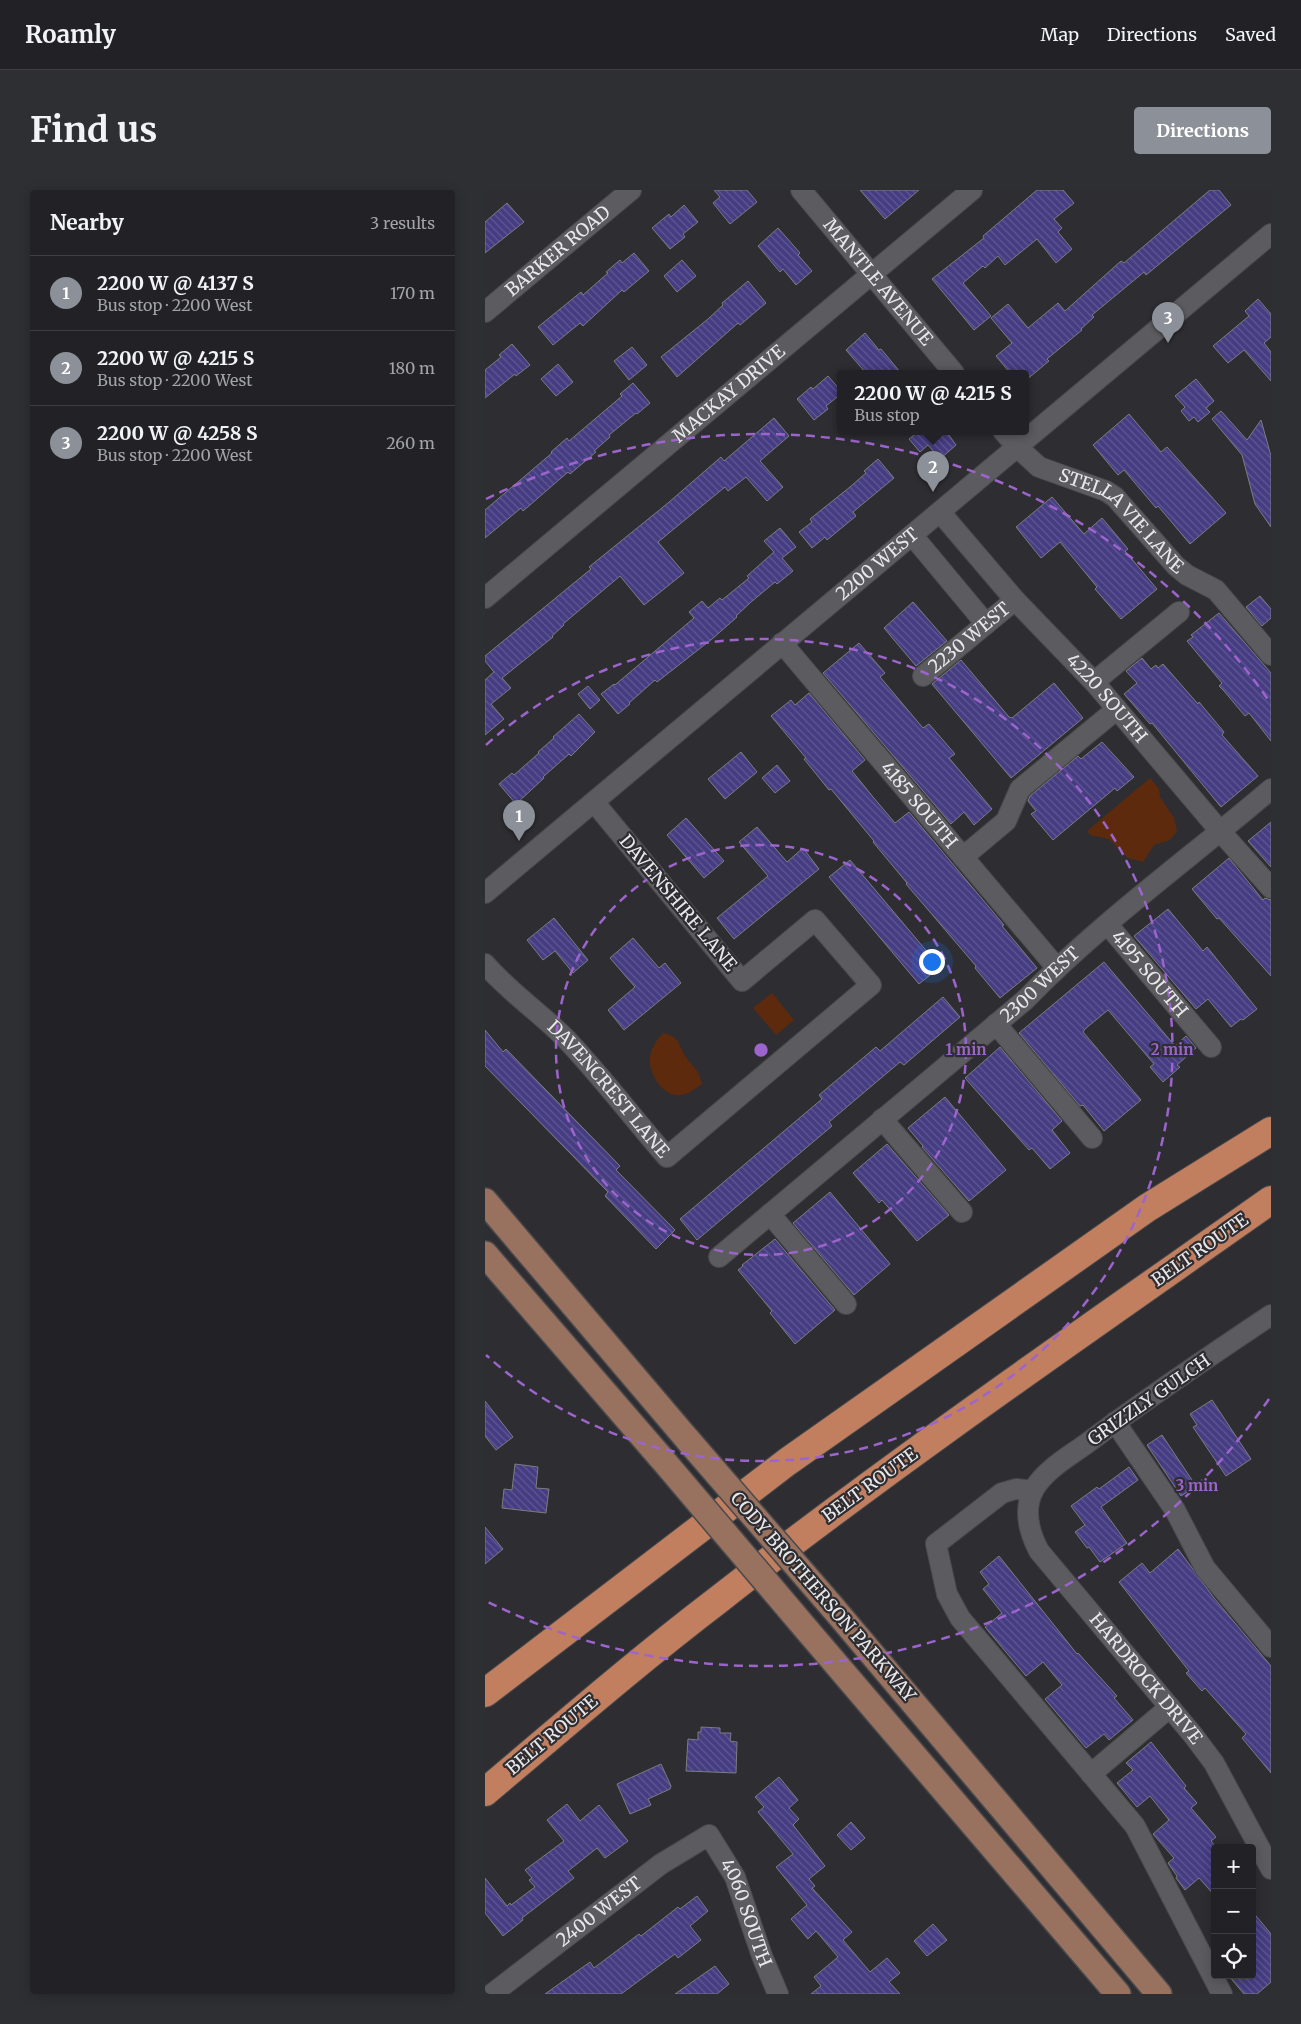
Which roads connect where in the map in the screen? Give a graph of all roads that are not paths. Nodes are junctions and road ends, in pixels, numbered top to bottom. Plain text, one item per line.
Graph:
1 (631, 190) edge
2 (801, 190) edge
3 (972, 190) edge
4 (1271, 234) edge
5 (871, 274) junction
6 (485, 312) edge
7 (952, 370) edge
8 (1006, 435) edge
9 (1017, 447) junction
10 (940, 512) junction
11 (912, 535) junction
12 (485, 598) edge
13 (1015, 600) junction
14 (1179, 612) dead end
15 (986, 624) junction
16 (783, 643) junction
17 (1271, 655) edge
18 (923, 676) dead end
19 (1094, 682) junction
20 (1117, 709) junction
21 (1271, 789) edge
22 (594, 802) junction
23 (1220, 831) junction
24 (963, 858) junction
25 (1271, 888) edge
26 (485, 893) edge
27 (1107, 925) junction
28 (485, 964) edge
29 (1057, 968) junction
30 (871, 985) joint
31 (996, 1024) junction
32 (1211, 1046) dead end
33 (882, 1119) junction
34 (1271, 1131) edge
35 (1092, 1138) dead end
36 (1271, 1200) edge
37 (485, 1202) edge
38 (962, 1212) dead end
39 (769, 1214) junction
40 (485, 1254) edge
41 (719, 1257) dead end
42 (846, 1304) dead end
43 (1271, 1315) edge
44 (1115, 1422) junction
45 (1033, 1491) junction
46 (1271, 1647) edge
47 (485, 1693) edge
48 (1169, 1707) junction
49 (1091, 1774) junction
50 (485, 1792) edge
51 (709, 1835) joint
52 (1271, 1869) edge
53 (493, 1994) edge
54 (778, 1994) edge
55 (1118, 1994) edge
56 (1159, 1994) edge
57 (1222, 1994) edge

1 - 6 street, BARKER ROAD
2 - 5 street, MANTLE AVENUE
3 - 5 street, MACKAY DRIVE
4 - 9 street, 2200 WEST
5 - 7 street, MANTLE AVENUE
5 - 12 street, MACKAY DRIVE
8 - 9 street
9 - 10 street, 2200 WEST
9 - 17 street, STELLA VIE LANE
10 - 11 street, 2200 WEST
10 - 13 street, 4220 SOUTH
11 - 15 street
11 - 16 street, 2200 WEST
13 - 15 street, 2230 WEST
13 - 19 street, 4220 SOUTH
14 - 19 street
15 - 18 street, 2230 WEST
16 - 22 street, 2200 WEST
16 - 24 street, 4185 SOUTH
19 - 20 street, 4220 SOUTH
20 - 23 street, 4220 SOUTH
20 - 24 street
21 - 23 street, 2300 WEST
22 - 26 street, 2200 WEST
22 - 30 street, DAVENSHIRE LANE
23 - 25 street, 4220 SOUTH
23 - 27 street, 2300 WEST
24 - 29 street, 4185 SOUTH
27 - 29 street, 2300 WEST
27 - 32 street, 4195 SOUTH
28 - 30 street, DAVENCREST LANE
29 - 31 street, 2300 WEST
31 - 33 street, 2300 WEST
31 - 35 street
33 - 38 street
33 - 39 street, 2300 WEST
34 - 47 highway
36 - 50 highway, BELT ROUTE
37 - 56 main road, CODY BROTHERSON PARKWAY, bridge
39 - 41 street, 2300 WEST
39 - 42 street
40 - 55 main road, CODY BROTHERSON PARKWAY, bridge
43 - 44 street, GRIZZLY GULCH
44 - 45 street, GRIZZLY GULCH
44 - 46 street
45 - 48 street, HARDROCK DRIVE
45 - 49 street
48 - 49 street
48 - 52 street, HARDROCK DRIVE
49 - 57 street
51 - 53 street, 2400 WEST
51 - 54 street, 4060 SOUTH

